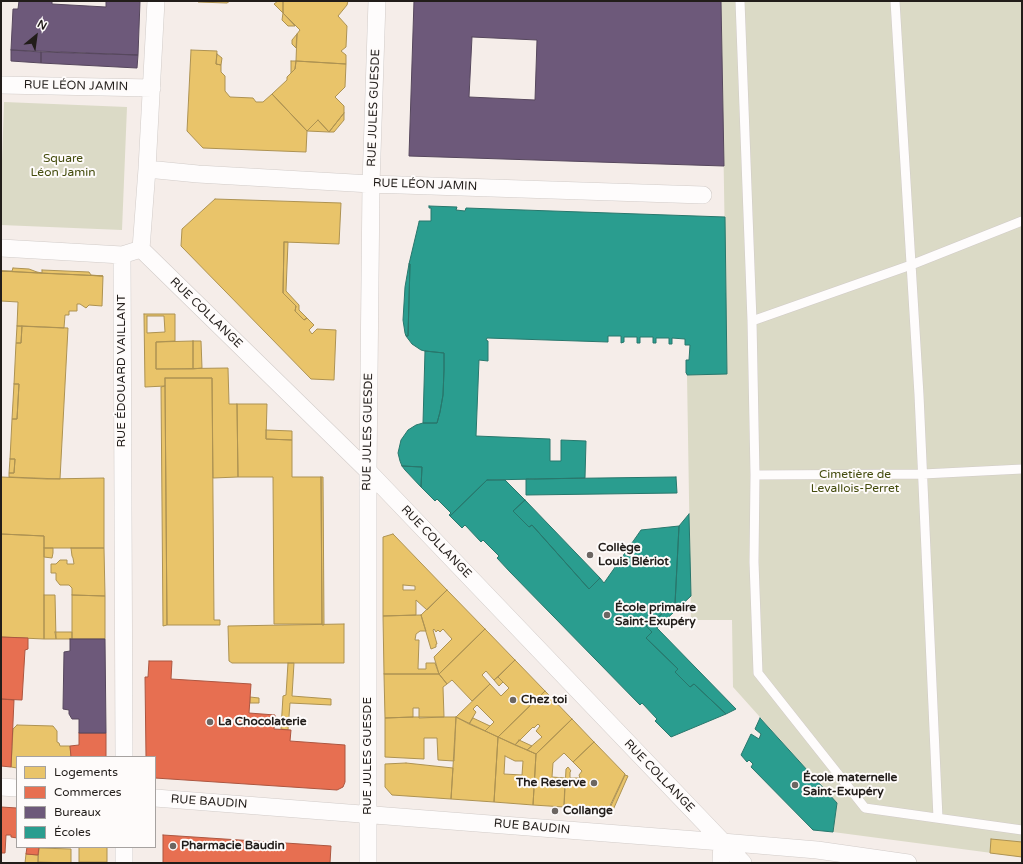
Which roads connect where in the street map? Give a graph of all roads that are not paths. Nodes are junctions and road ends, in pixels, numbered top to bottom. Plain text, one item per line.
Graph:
1 (156, 1) edge
2 (377, 1) edge
3 (740, 1) edge
4 (895, 1) edge
5 (1, 85) edge
6 (152, 88) junction
7 (147, 169) junction
8 (371, 184) junction
9 (703, 195) dead end
10 (1022, 221) edge
11 (1, 248) edge
12 (141, 249) junction
13 (122, 255) junction
14 (911, 265) junction
15 (752, 321) junction
16 (1022, 469) edge
17 (368, 471) junction
18 (922, 474) junction
19 (755, 475) junction
20 (124, 756) edge
21 (1, 787) edge
22 (16, 788) edge
23 (156, 798) edge
24 (368, 814) junction
25 (938, 818) junction
26 (1022, 830) edge
27 (722, 842) junction
28 (124, 848) edge
29 (124, 863) edge
30 (368, 863) edge
31 (721, 863) edge
32 (743, 863) edge
33 (908, 863) edge

1 - 6 street
2 - 8 street, RUE JULES GUESDE
3 - 15 lane
4 - 14 lane
5 - 6 street, RUE LÉON JAMIN
6 - 7 street
7 - 8 street, RUE LÉON JAMIN
7 - 12 street
8 - 9 street, RUE LÉON JAMIN
8 - 17 street, RUE JULES GUESDE
10 - 14 lane
11 - 13 street
12 - 13 street
12 - 17 street, RUE COLLANGE
13 - 20 street, RUE ÉDOUARD VAILLANT
14 - 15 lane
14 - 18 lane
15 - 19 lane
16 - 18 lane
17 - 24 street, RUE JULES GUESDE
17 - 27 street, RUE COLLANGE
18 - 19 lane
18 - 25 lane
19 - 25 lane
21 - 22 street
23 - 24 street, RUE BAUDIN
24 - 27 street, RUE BAUDIN
24 - 30 street, RUE JULES GUESDE
25 - 26 lane
27 - 31 street
27 - 32 street, RUE COLLANGE
27 - 33 street, RUE BAUDIN
28 - 29 street

